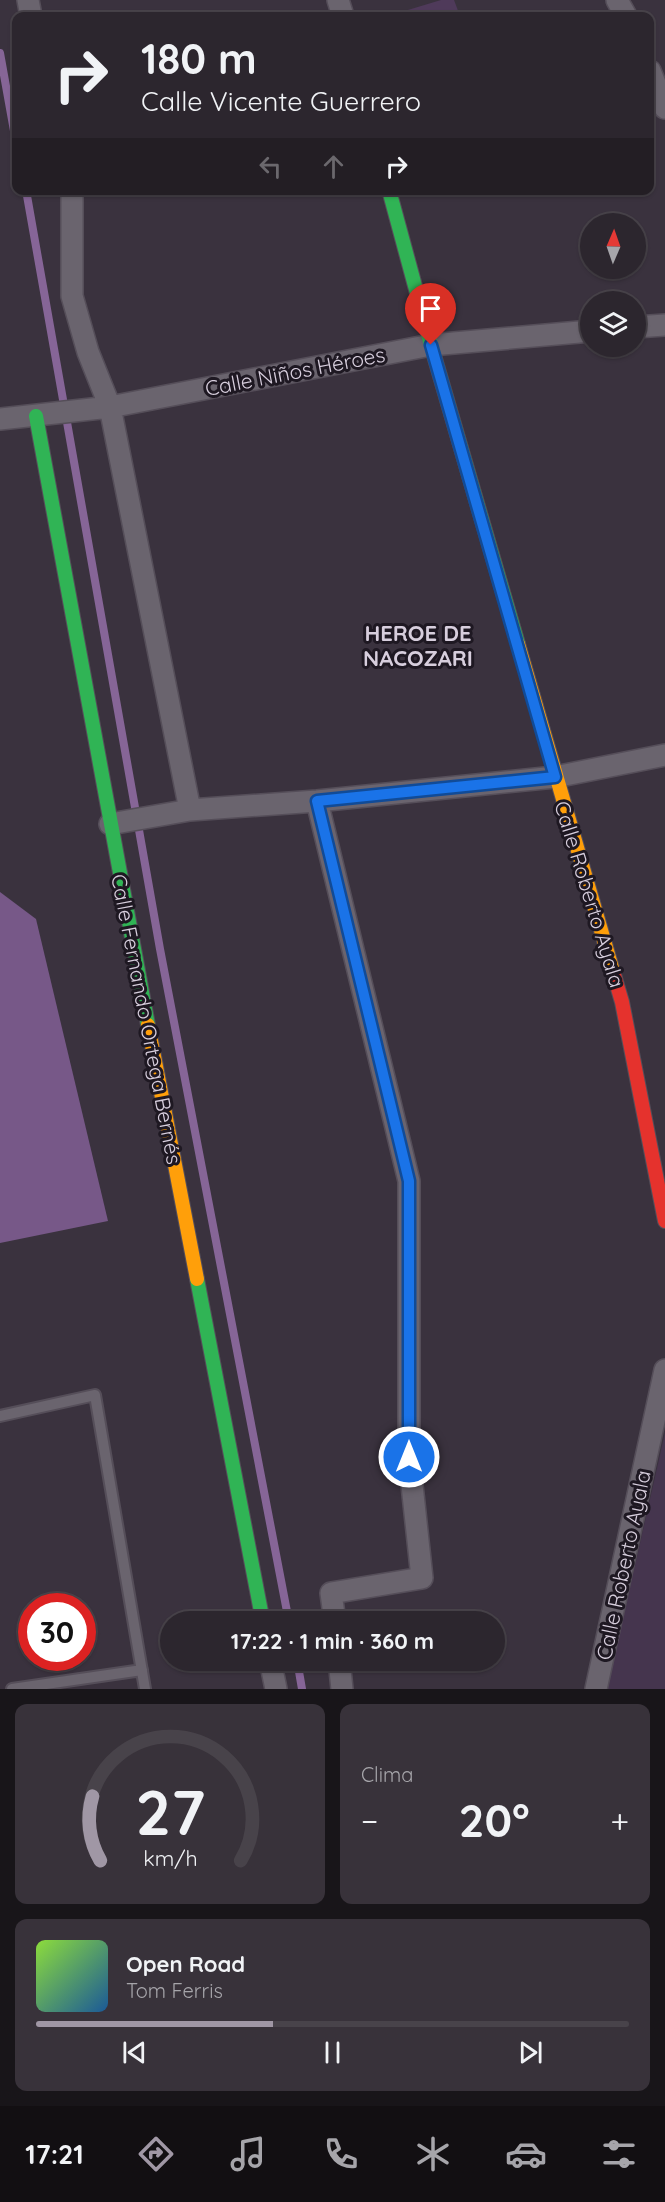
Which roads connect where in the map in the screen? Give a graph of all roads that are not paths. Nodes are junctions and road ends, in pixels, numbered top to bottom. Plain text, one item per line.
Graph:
1 (654, 82) edge
2 (665, 108) edge
3 (72, 195) edge
4 (390, 195) edge
5 (665, 325) edge
6 (646, 326) edge
7 (580, 332) edge
8 (431, 345) junction
9 (100, 408) junction
10 (45, 415) junction
11 (0, 419) edge
12 (665, 755) edge
13 (555, 777) junction
14 (317, 801) junction
15 (190, 810) junction
16 (117, 823) junction
17 (665, 1221) edge
18 (665, 1370) edge
19 (0, 1416) edge
20 (261, 1611) edge
21 (333, 1611) edge
22 (142, 1670) junction
23 (272, 1671) edge
24 (340, 1671) edge
25 (12, 1689) edge
26 (145, 1689) edge
27 (276, 1689) edge
28 (342, 1689) edge
29 (596, 1689) edge

1 - 2 street
3 - 9 street
4 - 8 street, Calle Roberto Ayala
5 - 6 street
7 - 8 street, Calle Niños Héroes
8 - 9 street, Calle Niños Héroes
8 - 13 street, Calle Roberto Ayala
9 - 10 street, Calle Niños Héroes
9 - 15 street
10 - 11 street, Calle Niños Héroes
10 - 16 street, Calle Fernando Ortega Bernés
12 - 13 street
13 - 14 street
13 - 17 street, Calle Roberto Ayala
14 - 15 street
14 - 21 street
15 - 16 street
16 - 20 street, Calle Fernando Ortega Bernés
18 - 29 street, Calle Roberto Ayala
19 - 22 lane
22 - 25 lane
22 - 26 lane
23 - 27 street
24 - 28 street

